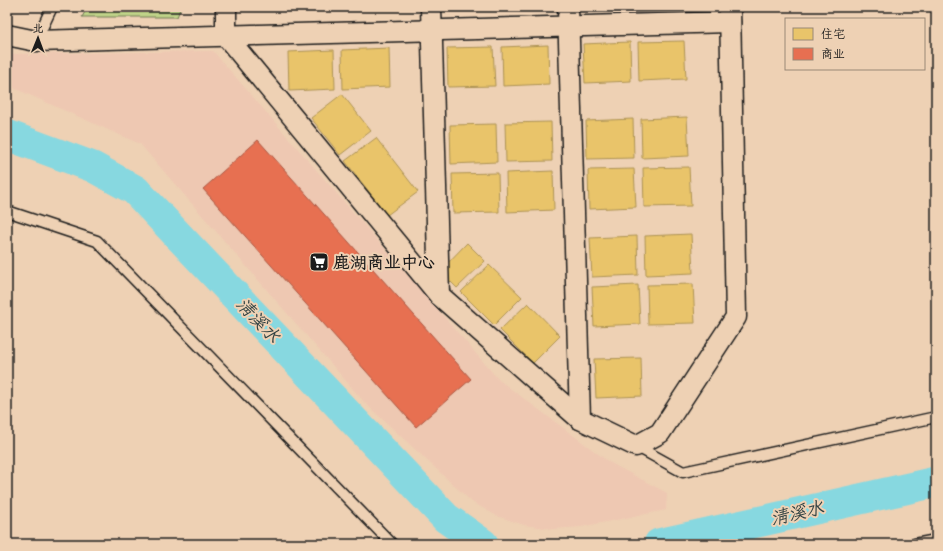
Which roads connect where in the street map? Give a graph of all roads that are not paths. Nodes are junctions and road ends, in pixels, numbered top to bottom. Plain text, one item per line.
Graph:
1 (226, 7) edge
2 (431, 7) edge
3 (568, 7) edge
4 (49, 9) edge
5 (730, 15) edge
6 (569, 26) junction
7 (432, 30) junction
8 (7, 35) edge
9 (226, 36) junction
10 (36, 41) junction
11 (7, 211) edge
12 (439, 295) junction
13 (936, 417) edge
14 (580, 419) junction
15 (636, 446) junction
16 (936, 540) edge
17 (392, 544) edge
18 (915, 544) edge

1 - 9 street
2 - 7 street
3 - 6 street
4 - 10 lane
5 - 6 street
5 - 15 street
6 - 7 street
6 - 14 street
7 - 9 street
7 - 12 street
8 - 10 street
9 - 10 street
9 - 12 street
11 - 17 lane
12 - 14 street
13 - 15 lane
14 - 15 street
16 - 18 lane

